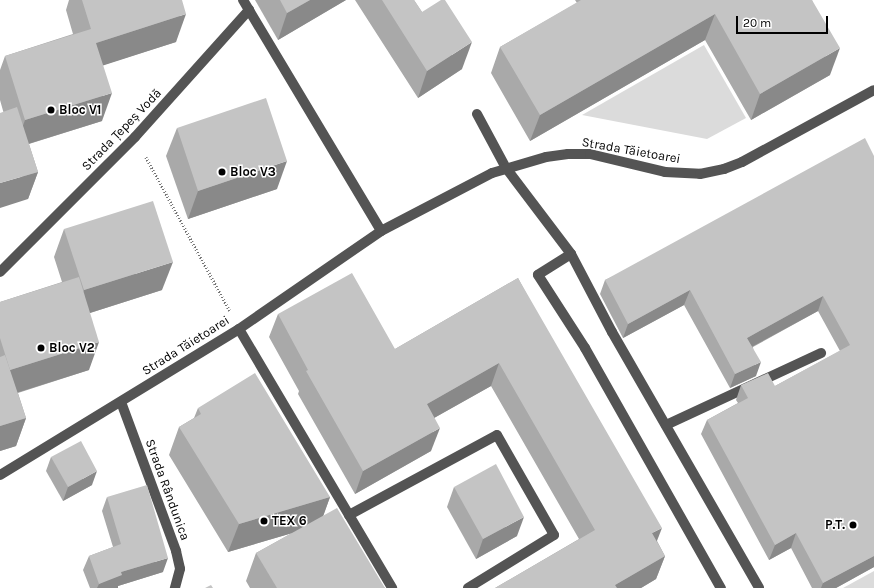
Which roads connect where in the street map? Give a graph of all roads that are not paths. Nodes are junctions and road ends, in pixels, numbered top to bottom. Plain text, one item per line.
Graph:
1 (243, 0) edge
2 (249, 10) junction
3 (873, 93) edge
4 (477, 114) dead end
5 (506, 168) junction
6 (381, 231) junction
7 (571, 254) junction
8 (0, 272) edge
9 (239, 329) junction
10 (821, 353) dead end
11 (121, 402) junction
12 (666, 425) junction
13 (0, 475) edge
14 (349, 515) junction
15 (175, 588) edge
16 (392, 588) edge
17 (468, 588) edge
18 (722, 588) edge
19 (759, 588) edge

1 - 2 street
2 - 6 street
2 - 8 street, Strada Țepeș Vodă
3 - 5 street, Strada Tăietoarei
4 - 5 street
5 - 6 street, Strada Tăietoarei
5 - 7 street
6 - 9 street, Strada Tăietoarei
7 - 12 street
7 - 18 street
9 - 11 street, Strada Tăietoarei
9 - 14 street
10 - 12 street
11 - 13 street, Strada Tăietoarei
11 - 15 street, Strada Rândunica
12 - 19 street
14 - 16 street
14 - 17 street

